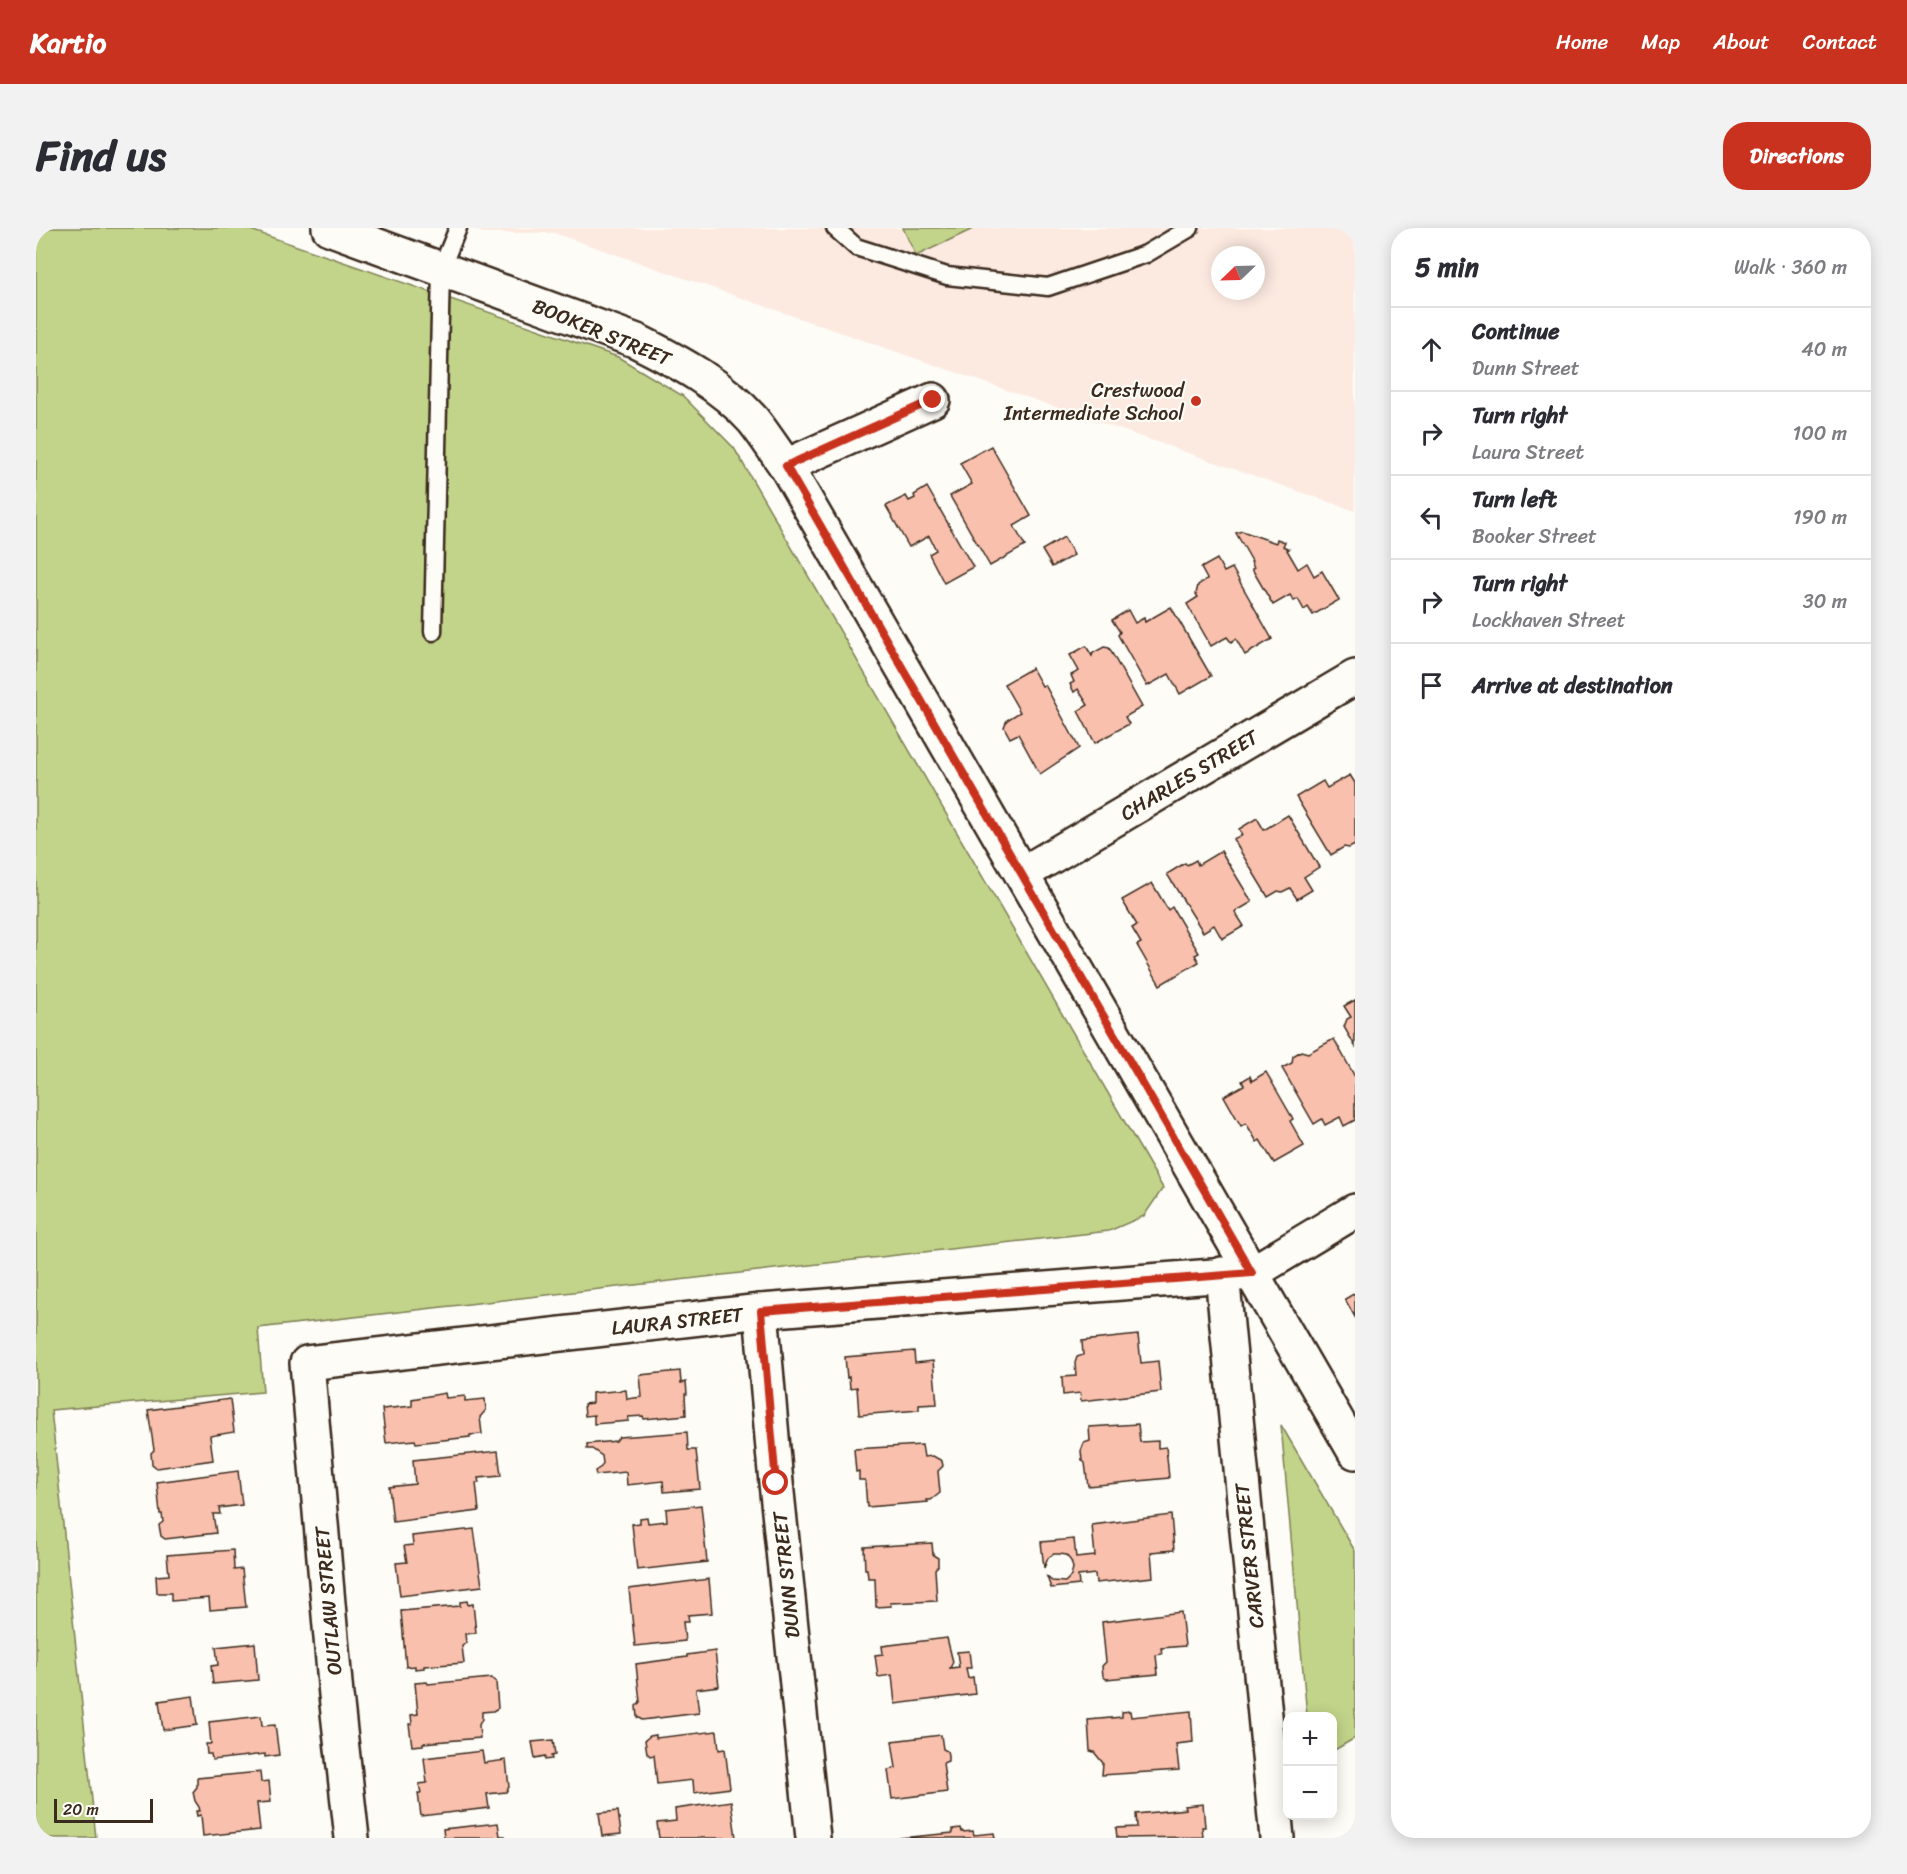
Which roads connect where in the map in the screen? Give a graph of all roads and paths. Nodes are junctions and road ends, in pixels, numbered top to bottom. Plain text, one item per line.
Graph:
1 (329, 228) edge
2 (458, 228) edge
3 (835, 228) edge
4 (1190, 228) edge
5 (441, 269) junction
6 (933, 400) dead end
7 (786, 466) junction
8 (433, 632) dead end
9 (1355, 677) edge
10 (1022, 874) junction
11 (1355, 1211) edge
12 (1237, 1273) junction
13 (761, 1311) junction
14 (307, 1363) joint
15 (1355, 1452) edge
16 (351, 1838) edge
17 (813, 1838) edge
18 (1277, 1838) edge

1 - 5 street, BOOKER STREET
2 - 5 lane
3 - 4 lane
5 - 7 street, BOOKER STREET
5 - 8 lane
6 - 7 street
7 - 10 street, BOOKER STREET
9 - 10 street, CHARLES STREET
10 - 12 street, BOOKER STREET
11 - 12 street, LAURA STREET
12 - 13 street, LAURA STREET
12 - 15 street, BOOKER STREET
12 - 18 street, CARVER STREET
13 - 14 street, LAURA STREET
13 - 17 street, DUNN STREET
14 - 16 street, OUTLAW STREET

